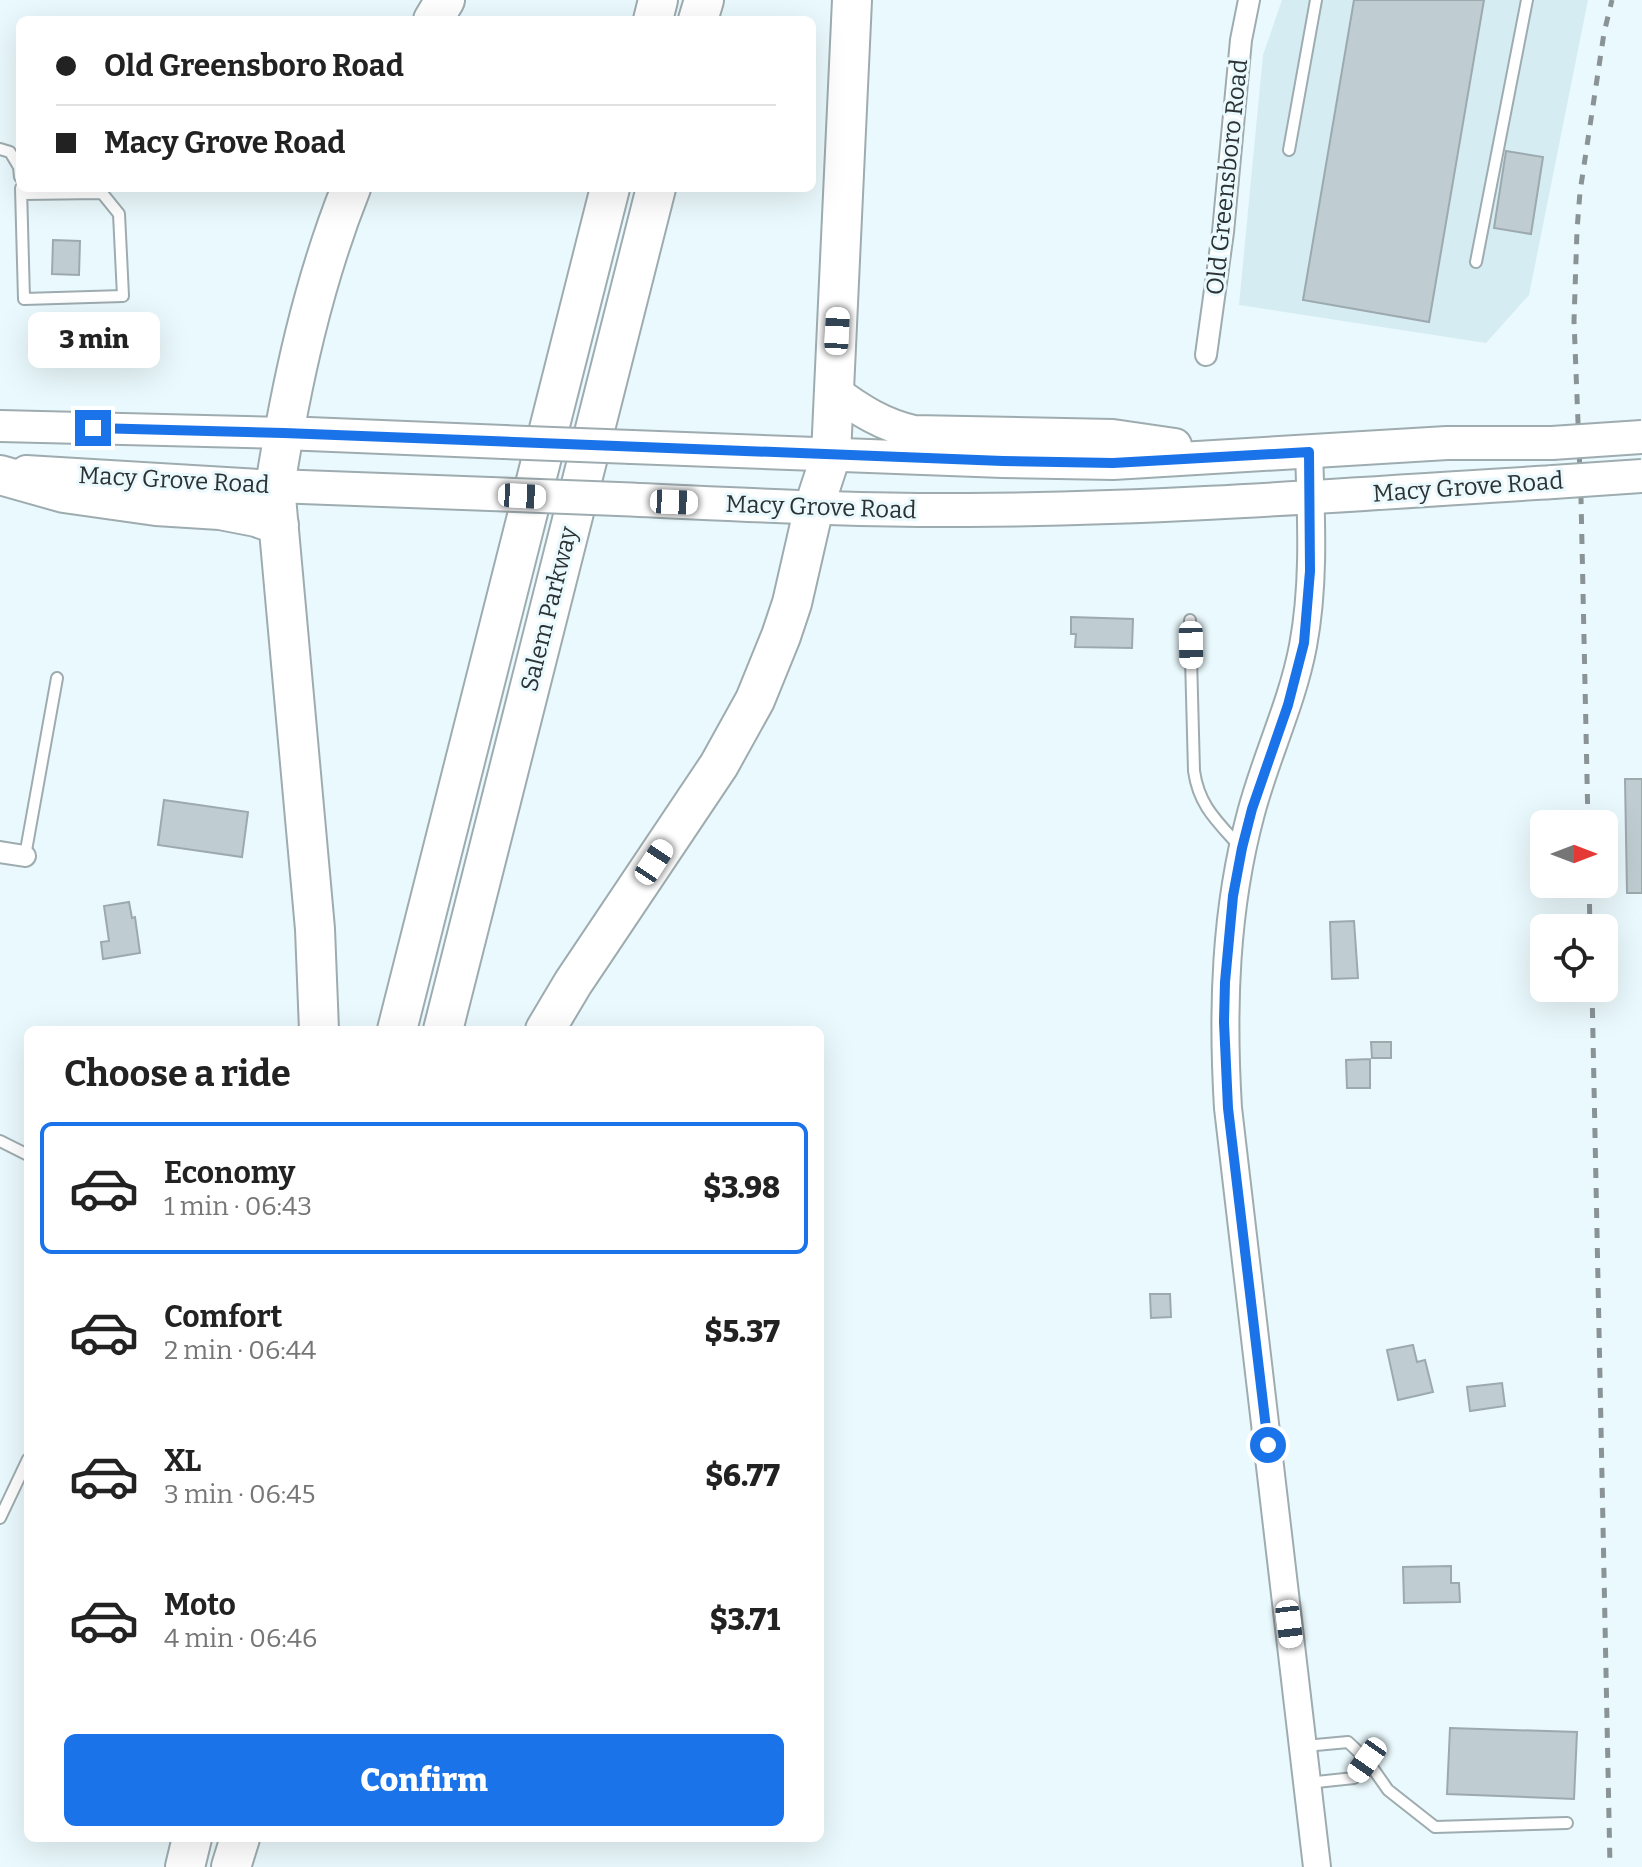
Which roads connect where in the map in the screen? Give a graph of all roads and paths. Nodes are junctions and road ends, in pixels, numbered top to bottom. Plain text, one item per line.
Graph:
1 (852, 0) edge
2 (1249, 0) edge
3 (1316, 0) edge
4 (1527, 0) edge
5 (0, 149) edge
6 (1289, 150) dead end
7 (16, 162) edge
8 (22, 192) edge
9 (104, 192) edge
10 (349, 192) edge
11 (609, 192) edge
12 (655, 192) edge
13 (1476, 262) dead end
14 (1206, 355) dead end
15 (834, 391) junction
16 (0, 426) edge
17 (284, 433) junction
18 (1642, 437) edge
19 (1309, 452) junction
20 (831, 455) junction
21 (1245, 455) junction
22 (0, 472) edge
23 (1642, 476) edge
24 (275, 486) junction
25 (1310, 497) junction
26 (814, 507) junction
27 (279, 525) junction
28 (1190, 620) dead end
29 (57, 678) dead end
30 (1242, 848) junction
31 (0, 852) edge
32 (25, 856) joint
33 (319, 1026) edge
34 (398, 1026) edge
35 (444, 1026) edge
36 (547, 1026) edge
37 (0, 1141) edge
38 (24, 1153) edge
39 (24, 1467) edge
40 (0, 1518) edge
41 (1303, 1746) junction
42 (1367, 1760) junction
43 (1307, 1783) junction
44 (1567, 1823) dead end
45 (191, 1842) edge
46 (238, 1842) edge
47 (185, 1867) edge
48 (231, 1867) edge
49 (1317, 1867) edge

1 - 15 highway
2 - 14 street, Old Greensboro Road
3 - 6 lane
4 - 13 lane
5 - 7 lane
8 - 9 lane
10 - 17 highway
11 - 34 highway, Salem Parkway
12 - 35 highway, Salem Parkway
15 - 20 highway
15 - 21 main road
16 - 17 main road, Macy Grove Road
17 - 20 main road, Macy Grove Road, bridge
17 - 24 highway
18 - 19 main road, Macy Grove Road, bridge
19 - 21 main road, Macy Grove Road
19 - 25 street
20 - 21 main road, Macy Grove Road
20 - 26 highway
22 - 24 main road, Macy Grove Road
22 - 27 highway
23 - 25 main road, Macy Grove Road, bridge
24 - 26 main road, Macy Grove Road, bridge
24 - 27 highway
25 - 26 main road, Macy Grove Road
25 - 30 street
26 - 36 highway
27 - 33 highway
28 - 30 lane
29 - 32 lane
30 - 41 street
31 - 32 street
37 - 38 lane
39 - 40 lane
41 - 42 lane
41 - 43 street
42 - 43 lane
42 - 44 lane
43 - 49 street
45 - 47 highway
46 - 48 highway

